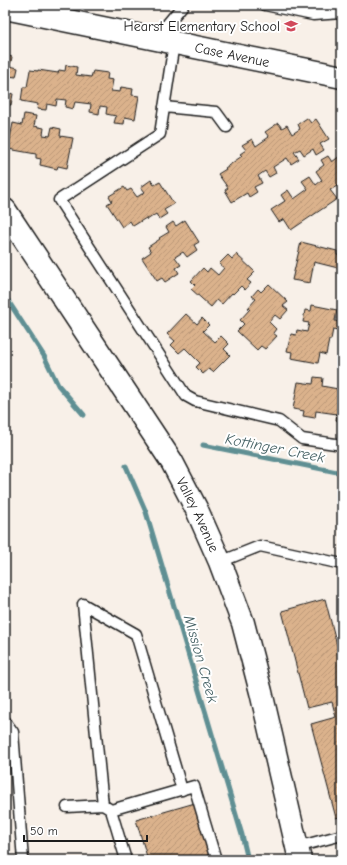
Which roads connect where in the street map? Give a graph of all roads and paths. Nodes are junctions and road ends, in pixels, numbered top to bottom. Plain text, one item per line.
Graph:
1 (183, 5) edge
2 (265, 5) edge
3 (5, 8) edge
4 (342, 13) edge
5 (165, 41) junction
6 (342, 77) edge
7 (164, 107) junction
8 (227, 127) dead end
9 (5, 210) edge
10 (342, 445) edge
11 (220, 562) junction
12 (342, 564) edge
13 (5, 722) edge
14 (182, 790) junction
15 (67, 807) dead end
16 (107, 808) junction
17 (342, 835) edge
18 (298, 853) edge
19 (23, 860) edge
20 (126, 860) edge
21 (216, 860) edge

1 - 5 lane
2 - 4 lane
3 - 5 street, Case Avenue
5 - 6 street, Case Avenue
5 - 7 lane
7 - 8 lane
7 - 10 lane
9 - 11 street, Valley Avenue
11 - 12 lane
11 - 18 street, Valley Avenue
13 - 19 lane
14 - 16 lane
14 - 16 lane
14 - 21 lane
15 - 16 lane
16 - 20 lane
17 - 18 lane

